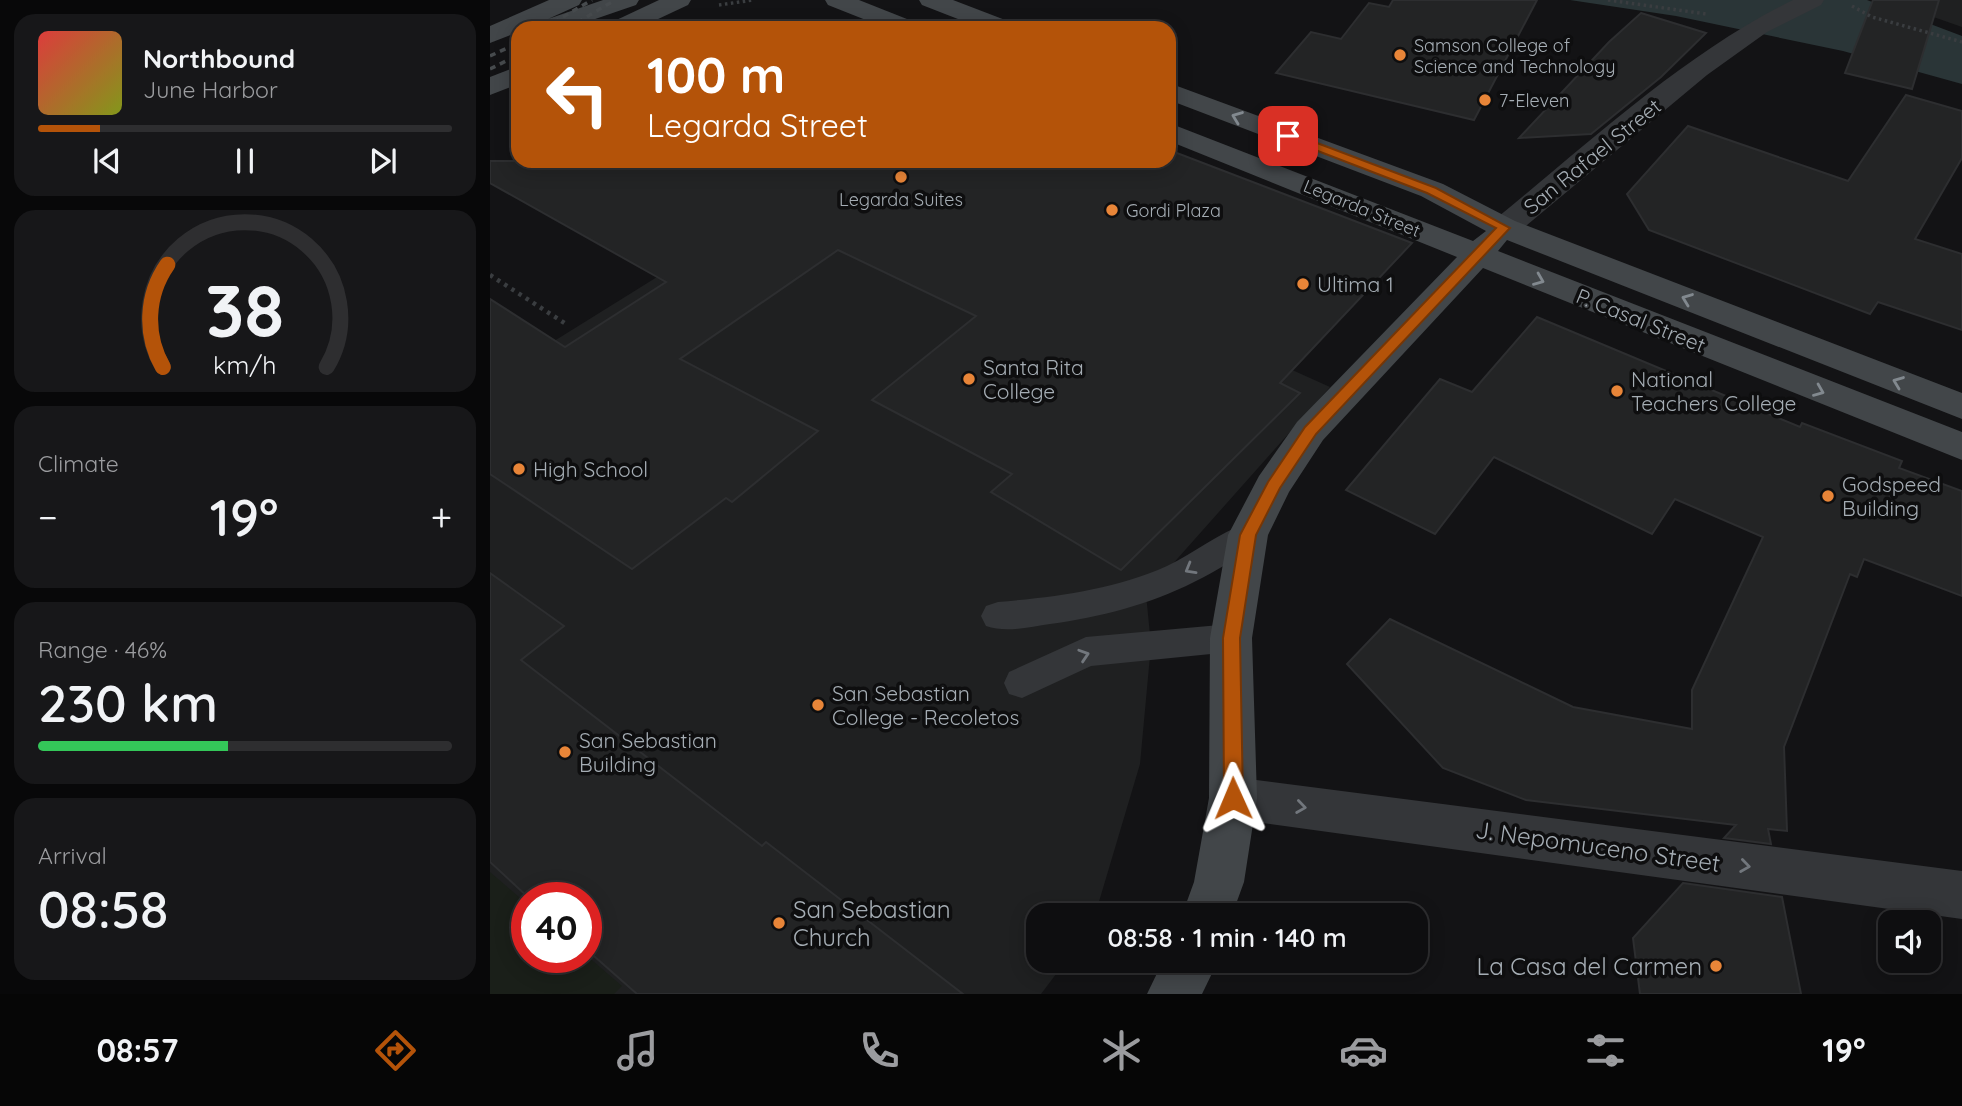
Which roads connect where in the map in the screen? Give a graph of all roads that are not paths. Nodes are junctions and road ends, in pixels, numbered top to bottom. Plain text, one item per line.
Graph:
1 (570, 0) edge
2 (627, 0) edge
3 (679, 0) edge
4 (837, 0) edge
5 (930, 0) edge
6 (1812, 0) edge
7 (522, 21) edge
8 (566, 21) edge
9 (634, 21) edge
10 (890, 21) edge
11 (986, 21) edge
12 (511, 26) edge
13 (490, 35) edge
14 (511, 43) edge
15 (490, 53) edge
16 (511, 77) edge
17 (490, 87) edge
18 (1176, 94) edge
19 (1176, 134) edge
20 (1504, 228) junction
21 (1476, 255) junction
22 (1962, 407) edge
23 (1962, 447) edge
24 (1248, 535) junction
25 (998, 616) dead end
26 (1231, 638) junction
27 (1022, 682) dead end
28 (1233, 798) junction
29 (1962, 895) edge
30 (1212, 903) edge
31 (1185, 973) edge
32 (1173, 994) edge

1 - 7 main road
2 - 8 main road
3 - 9 main road
4 - 10 main road
5 - 11 main road
6 - 20 street, San Rafael Street
12 - 13 main road
14 - 15 main road
16 - 17 main road
20 -> 18 main road, Legarda Street
19 - 21 main road, Legarda Street
20 - 21 main road, San Rafael Street
22 -> 20 main road, P. Casal Street
21 -> 23 main road, P. Casal Street
21 - 24 main road, San Rafael Street
24 -> 25 lane
24 - 26 main road, San Rafael Street
27 -> 26 lane
26 - 28 main road, San Rafael Street
28 -> 29 street, J. Nepomuceno Street
28 - 30 main road, San Rafael Street
31 - 32 main road

